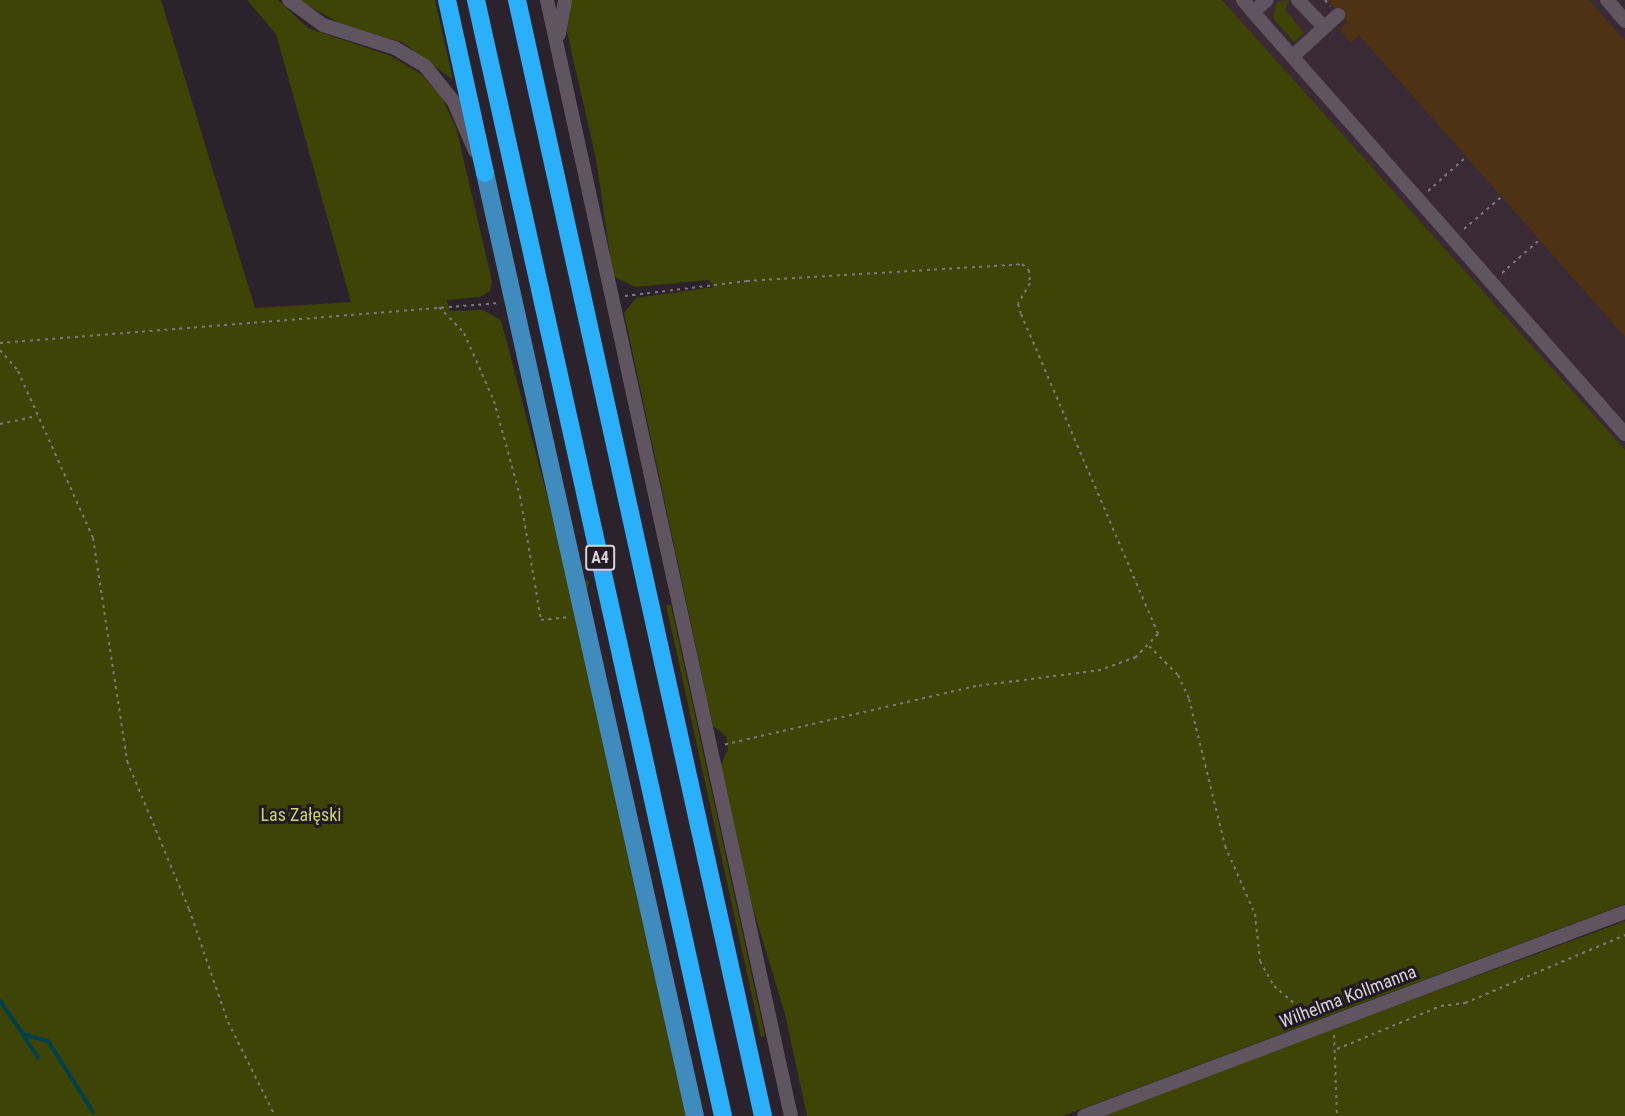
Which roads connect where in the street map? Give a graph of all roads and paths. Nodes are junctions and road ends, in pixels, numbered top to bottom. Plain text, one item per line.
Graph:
1 (289, 0) edge
2 (447, 0) edge
3 (476, 0) edge
4 (517, 0) edge
5 (547, 0) edge
6 (565, 0) edge
7 (1243, 0) edge
8 (1267, 0) edge
9 (1298, 0) edge
10 (1606, 0) edge
11 (1254, 12) junction
12 (1338, 15) dead end
13 (1625, 21) edge
14 (1324, 27) junction
15 (558, 54) junction
16 (1293, 56) junction
17 (1466, 157) dead end
18 (485, 173) junction
19 (1425, 193) dead end
20 (1500, 198) dead end
21 (1460, 232) dead end
22 (1538, 241) dead end
23 (1499, 277) dead end
24 (610, 298) junction
25 (483, 304) dead end
26 (438, 306) junction
27 (0, 342) edge
28 (0, 350) edge
29 (38, 416) junction
30 (0, 424) edge
31 (1625, 434) edge
32 (574, 617) dead end
33 (1149, 646) junction
34 (710, 748) junction
35 (1625, 912) edge
36 (1625, 934) edge
37 (1322, 1026) junction
38 (1337, 1049) junction
39 (274, 1116) edge
40 (695, 1116) edge
41 (723, 1116) edge
42 (763, 1116) edge
43 (791, 1116) edge
44 (1084, 1116) edge
45 (1337, 1116) edge

1 - 18 street
2 - 18 highway
3 - 41 highway, A4
4 - 42 highway, A4
5 - 15 street
6 - 15 street
7 - 11 street
8 - 11 street
9 - 14 street
10 - 13 street
11 - 16 street
12 - 14 street
14 - 16 street
15 - 24 street
16 - 31 street
17 - 19 path
18 - 40 main road
20 - 21 path
22 - 23 path
24 - 33 path
24 - 34 street
25 - 26 path
26 - 27 path
26 - 32 path
28 - 29 path
29 - 30 path
29 - 39 path
33 - 34 path
33 - 37 path
34 - 43 street
35 - 37 street, Wilhelma Kollmanna
36 - 38 path
37 - 38 path
37 - 44 street, Wilhelma Kollmanna
38 - 45 path

